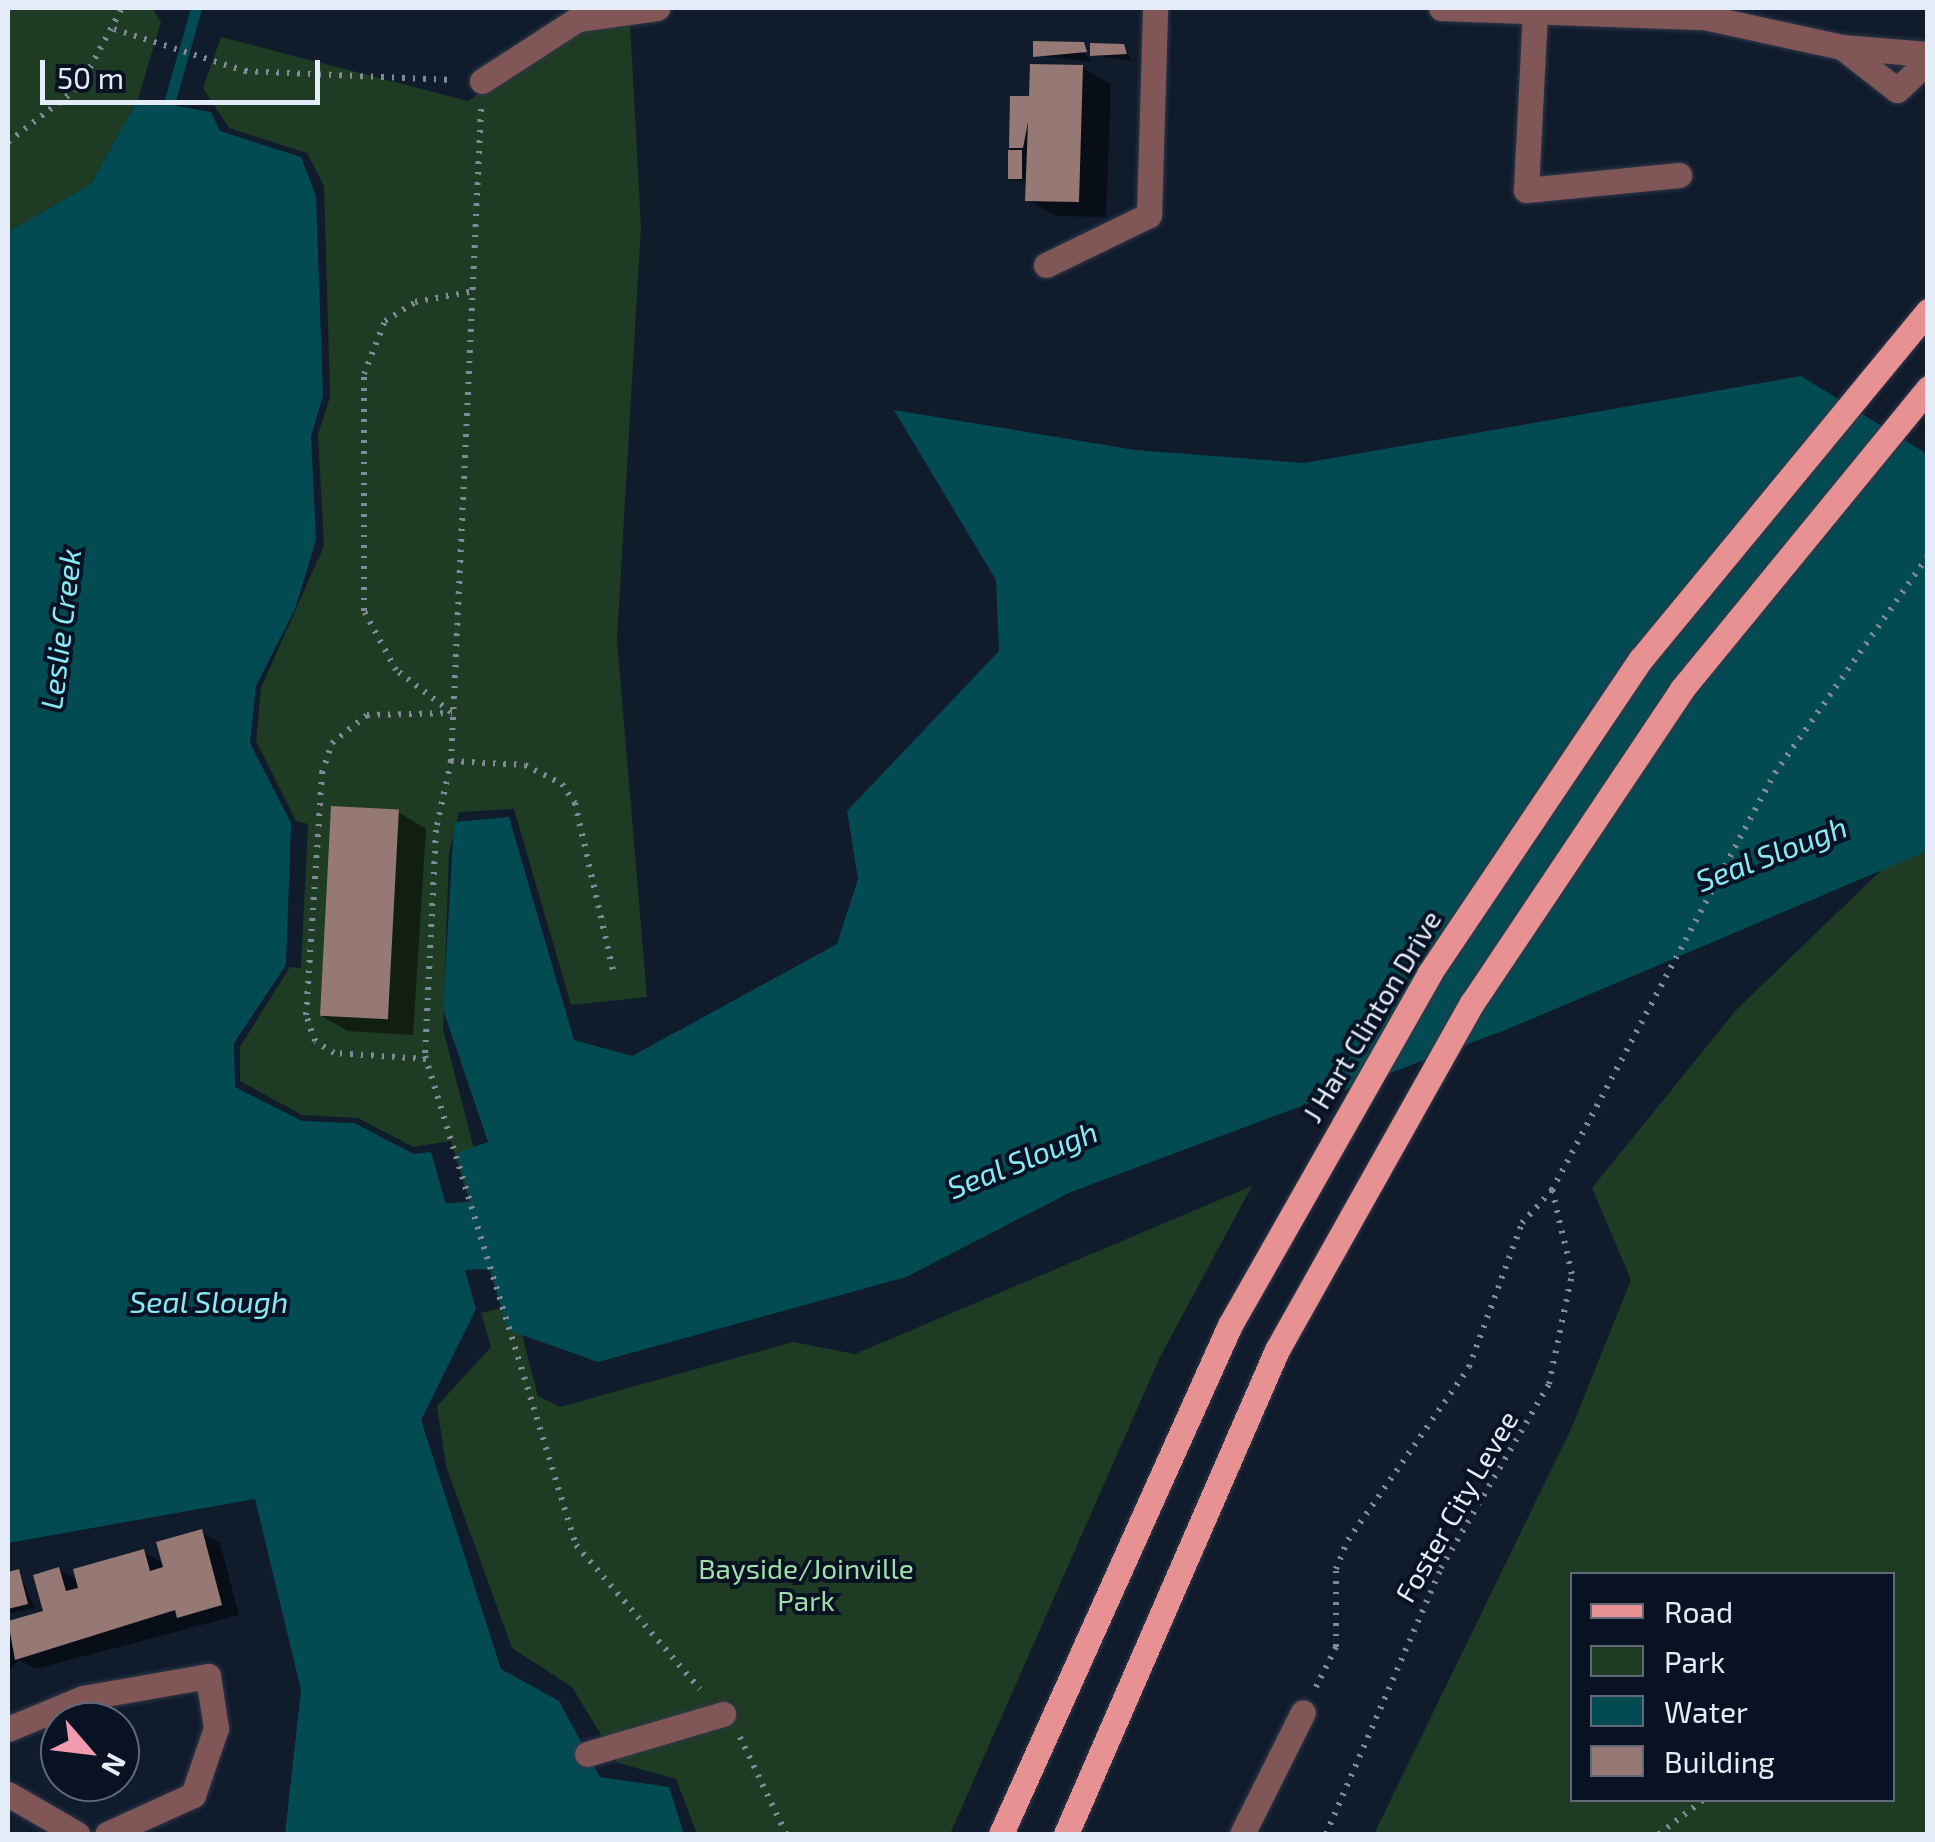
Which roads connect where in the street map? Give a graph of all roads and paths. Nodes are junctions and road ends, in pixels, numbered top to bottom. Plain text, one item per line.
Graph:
1 (122, 8) edge
2 (657, 8) edge
3 (1155, 8) edge
4 (1440, 8) edge
5 (1534, 10) junction
6 (114, 29) junction
7 (1842, 47) junction
8 (1928, 57) edge
9 (482, 81) junction
10 (8, 142) edge
11 (1679, 175) dead end
12 (1046, 264) dead end
13 (474, 291) junction
14 (1928, 311) edge
15 (1928, 388) edge
16 (1928, 556) edge
17 (452, 713) junction
18 (451, 761) junction
19 (613, 970) dead end
20 (426, 1060) junction
21 (1552, 1190) junction
22 (1302, 1712) joint
23 (723, 1714) junction
24 (8, 1728) edge
25 (587, 1754) dead end
26 (8, 1794) edge
27 (1700, 1802) edge
28 (78, 1834) edge
29 (108, 1834) edge
30 (786, 1834) edge
31 (1001, 1834) edge
32 (1066, 1834) edge
33 (1242, 1834) edge
34 (1326, 1834) edge
35 (1659, 1834) edge

1 - 6 path
2 - 9 street
3 - 12 street
4 - 5 street
5 - 7 street
5 - 11 street
6 - 9 path
6 - 10 path
7 - 8 street
7 - 8 street
9 - 13 path
13 - 17 path
13 - 17 path
14 - 31 main road, J Hart Clinton Drive
15 - 32 main road
16 - 21 path
17 - 18 path
17 - 20 path
18 - 19 path
18 - 20 path
20 - 23 path
21 - 22 path
21 - 34 path, Foster City Levee
22 - 33 street
23 - 25 street
23 - 30 path
24 - 29 street
26 - 28 street
27 - 35 path

